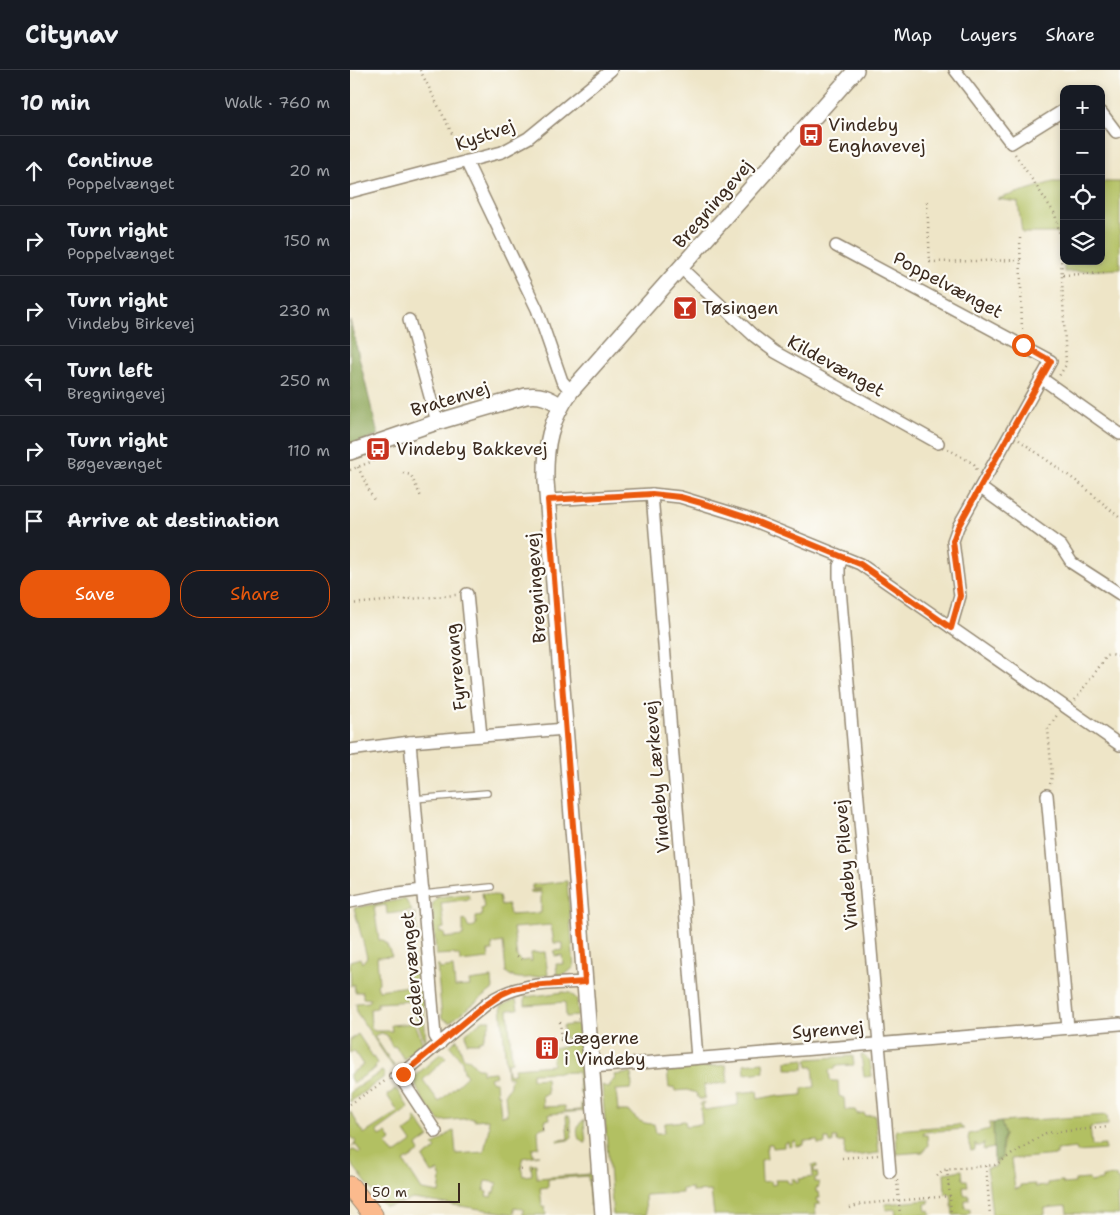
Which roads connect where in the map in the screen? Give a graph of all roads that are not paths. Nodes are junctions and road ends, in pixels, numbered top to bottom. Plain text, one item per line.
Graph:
1 (611, 70) edge
2 (856, 70) edge
3 (955, 70) edge
4 (1060, 112) edge
5 (1105, 117) edge
6 (1116, 132) dead end
7 (466, 161) junction
8 (350, 192) edge
9 (836, 246) dead end
10 (681, 268) junction
11 (409, 320) dead end
12 (1041, 378) junction
13 (571, 391) junction
14 (561, 406) junction
15 (437, 422) junction
16 (1120, 434) edge
17 (938, 443) road end
18 (350, 452) edge
19 (981, 488) junction
20 (652, 494) junction
21 (548, 500) junction
22 (843, 556) junction
23 (467, 594) road end
24 (1120, 594) edge
25 (951, 628) junction
26 (566, 729) junction
27 (481, 736) junction
28 (410, 742) junction
29 (1120, 745) edge
30 (350, 750) edge
31 (487, 793) dead end
32 (1047, 795) road end
33 (414, 799) junction
34 (491, 887) dead end
35 (423, 892) junction
36 (350, 902) edge
37 (585, 982) junction
38 (1120, 1024) edge
39 (1068, 1028) junction
40 (440, 1044) junction
41 (879, 1044) junction
42 (697, 1058) junction
43 (592, 1067) junction
44 (436, 1132) dead end
45 (894, 1176) road end
46 (350, 1186) edge
47 (373, 1215) edge
48 (603, 1215) edge

1 - 7 street, Kystvej
2 - 10 street, Bregningevej
3 - 4 street
5 - 6 street
7 - 8 street, Kystvej
7 - 13 street
9 - 12 street, Poppelvænget
10 - 13 street, Bregningevej
10 - 17 street, Kildevænget
11 - 15 street
12 - 16 street
12 - 19 street, Poppelvænget
13 - 14 street, Bregningevej
14 - 15 street, Bratenvej
14 - 21 street, Bregningevej
15 - 18 street, Bratenvej
19 - 24 street
19 - 25 street, Poppelvænget
20 - 21 street
20 - 22 street
20 - 42 street, Vindeby Lærkevej
21 - 26 street, Bregningevej
22 - 25 street
22 - 41 street, Vindeby Pilevej
23 - 27 street, Fyrrevang
25 - 29 street
26 - 27 street
26 - 37 street, Bregningevej
27 - 28 street
28 - 30 street
28 - 33 street, Cedervænget
31 - 33 lane
32 - 39 street
33 - 35 street, Cedervænget
34 - 35 lane
35 - 36 street, Cedervænget
35 - 40 street, Cedervænget
37 - 40 street
37 - 43 street, Bregningevej
38 - 39 street, Syrenvej
39 - 41 street, Syrenvej
40 - 44 street
41 - 42 street, Syrenvej
41 - 45 street, Vindeby Pilevej
42 - 43 street, Syrenvej
43 - 48 street, Bregningevej
46 - 47 main road

